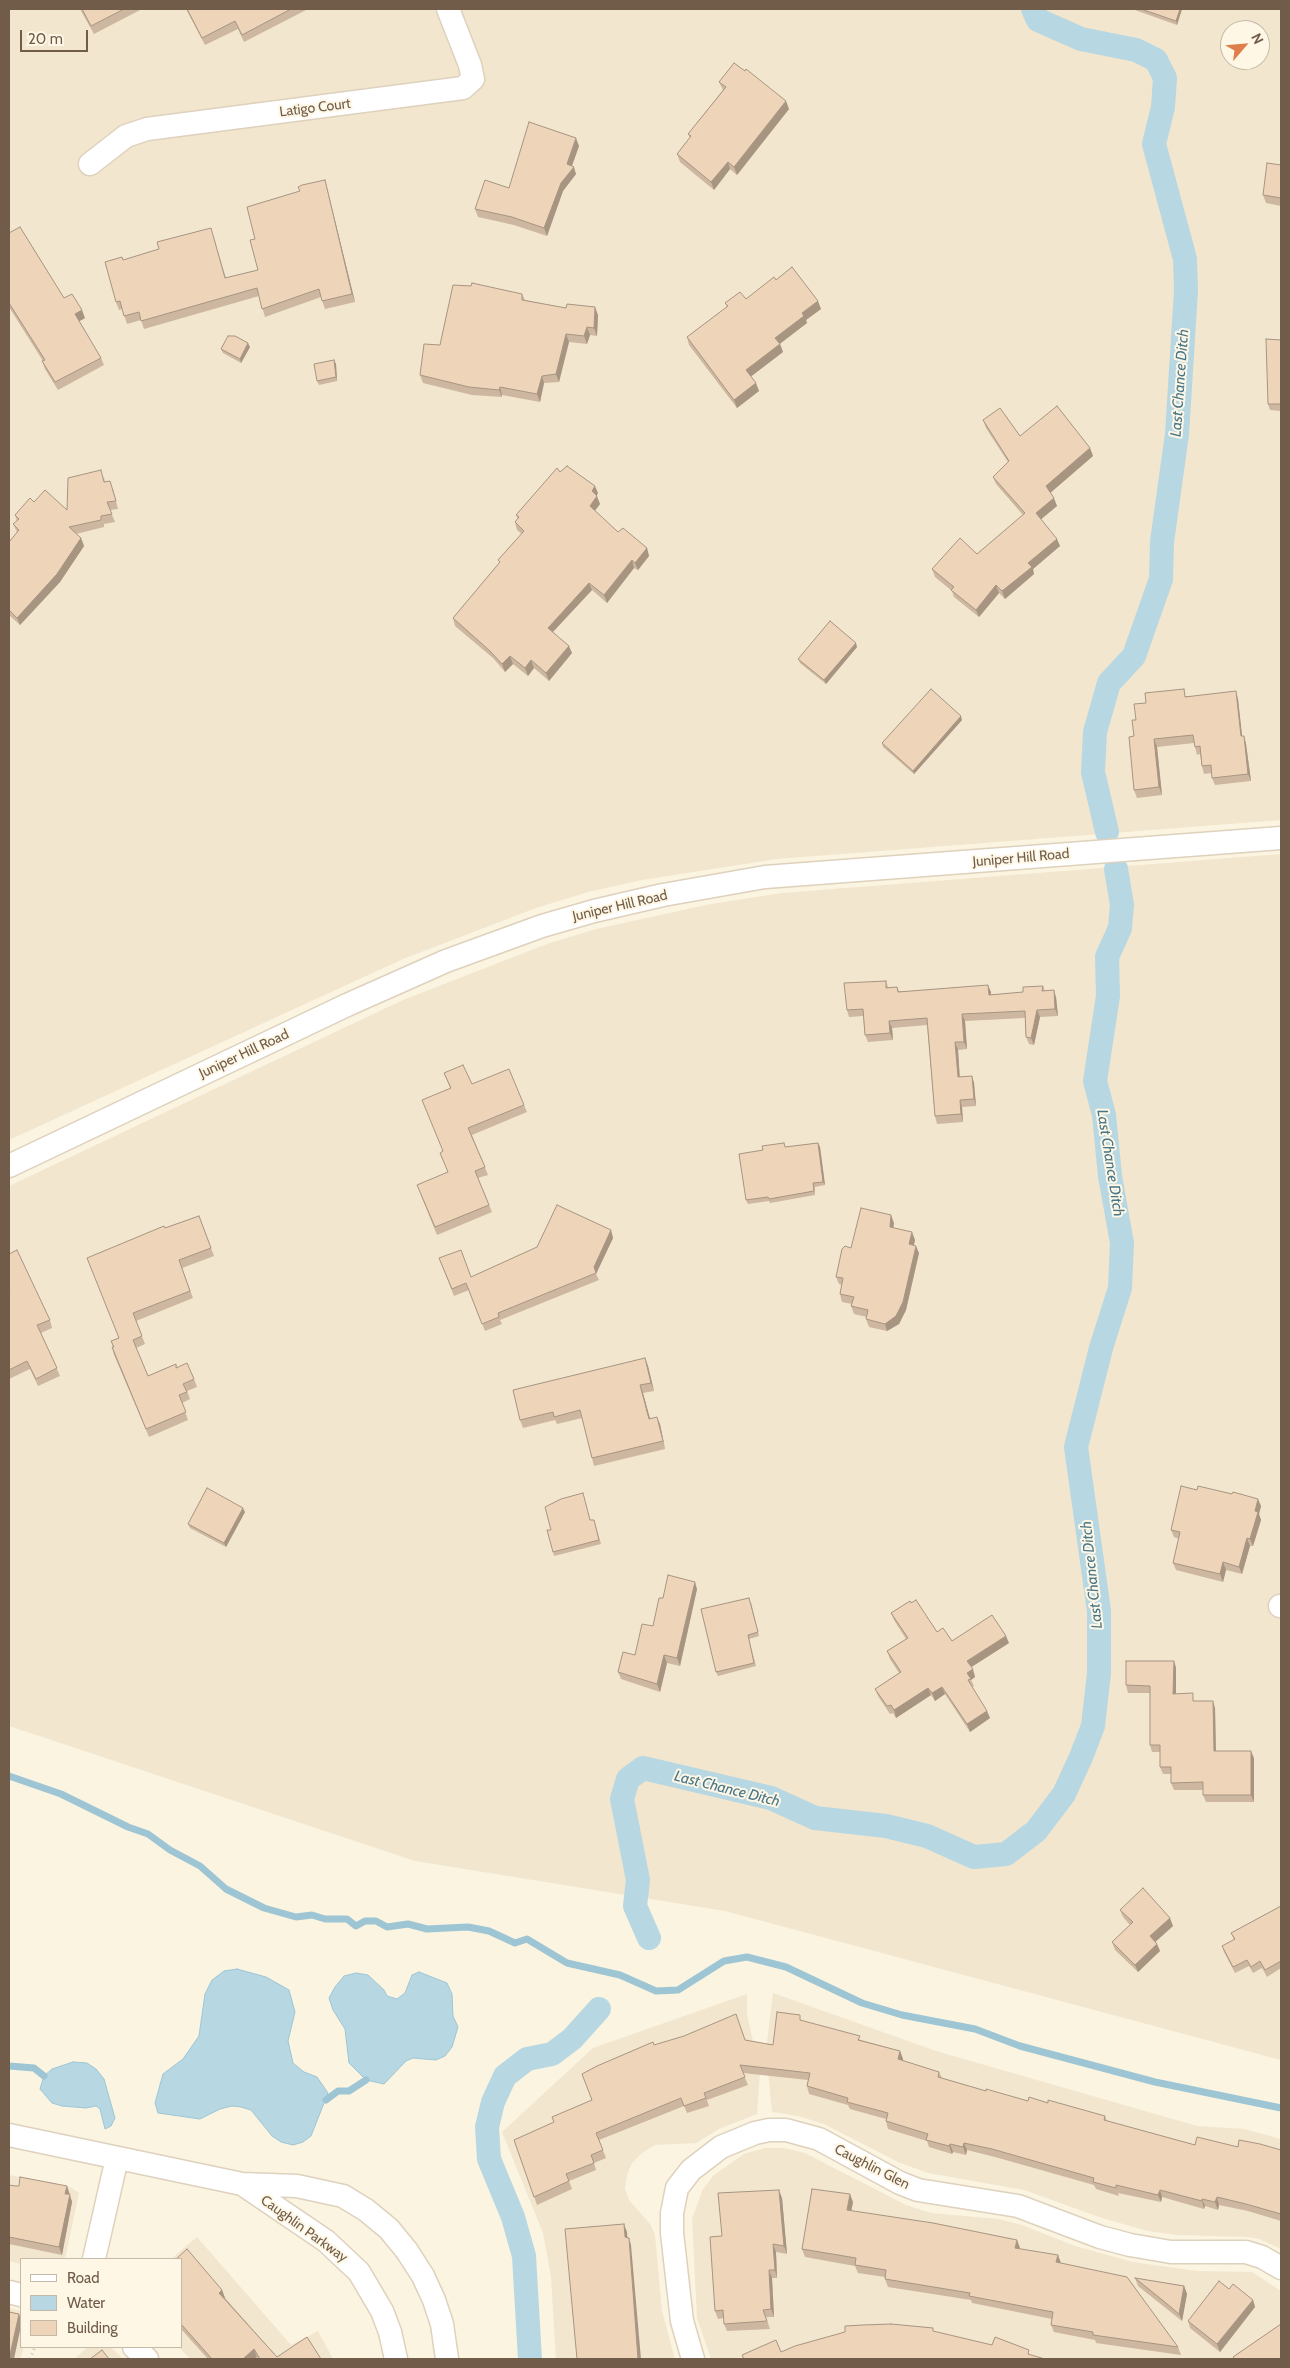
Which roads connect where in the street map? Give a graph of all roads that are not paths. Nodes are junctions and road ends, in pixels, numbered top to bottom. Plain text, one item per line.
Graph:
1 (448, 9) edge
2 (90, 164) dead end
3 (1281, 838) edge
4 (9, 1166) edge
5 (9, 2135) edge
6 (117, 2158) junction
7 (242, 2184) junction
8 (94, 2258) edge
9 (1281, 2268) edge
10 (135, 2348) edge
11 (147, 2359) edge
12 (396, 2359) edge
13 (447, 2359) edge
14 (693, 2359) edge

1 - 2 street, Latigo Court
3 - 4 street, Juniper Hill Road
5 - 6 street, Caughlin Parkway
6 - 7 street, Caughlin Parkway
6 - 8 street
7 - 12 street, Caughlin Parkway
7 - 13 street, Caughlin Parkway
9 - 14 street, Caughlin Glen
10 - 11 street

